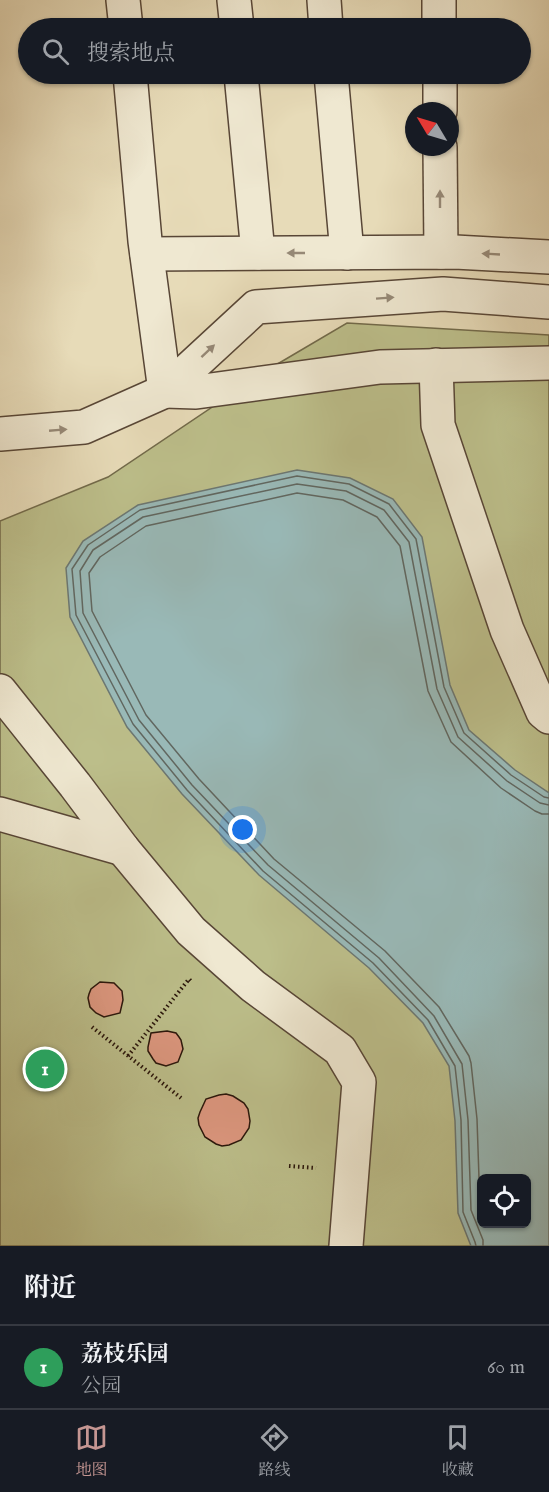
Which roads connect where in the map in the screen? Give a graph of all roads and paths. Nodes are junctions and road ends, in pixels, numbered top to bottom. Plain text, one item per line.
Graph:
1 (123, 0) edge
2 (234, 0) edge
3 (324, 0) edge
4 (439, 0) edge
5 (125, 18) edge
6 (236, 18) edge
7 (325, 18) edge
8 (439, 18) edge
9 (131, 84) edge
10 (242, 84) edge
11 (331, 84) edge
12 (440, 84) edge
13 (440, 102) edge
14 (440, 156) edge
15 (441, 252) junction
16 (258, 253) junction
17 (347, 253) junction
18 (147, 254) junction
19 (549, 257) edge
20 (549, 302) edge
21 (549, 363) edge
22 (436, 366) junction
23 (165, 391) junction
24 (0, 434) edge
25 (0, 691) edge
26 (549, 717) edge
27 (0, 814) edge
28 (123, 849) junction
29 (165, 1010) dead end
30 (92, 1027) dead end
31 (128, 1056) junction
32 (181, 1098) dead end
33 (346, 1246) edge

1 - 5 street
2 - 6 street
3 - 7 street
4 - 8 street
9 - 18 street
10 - 16 street
11 - 17 street
12 - 13 street
15 -> 14 street
15 - 17 street
19 -> 15 street
17 -> 16 street
16 - 18 street
18 - 23 street
23 -> 20 street
21 - 22 street
22 - 23 street
22 - 26 street
24 -> 23 street
25 - 28 street
27 - 28 street
28 - 33 street
29 - 31 path
30 - 31 path
31 - 32 path

